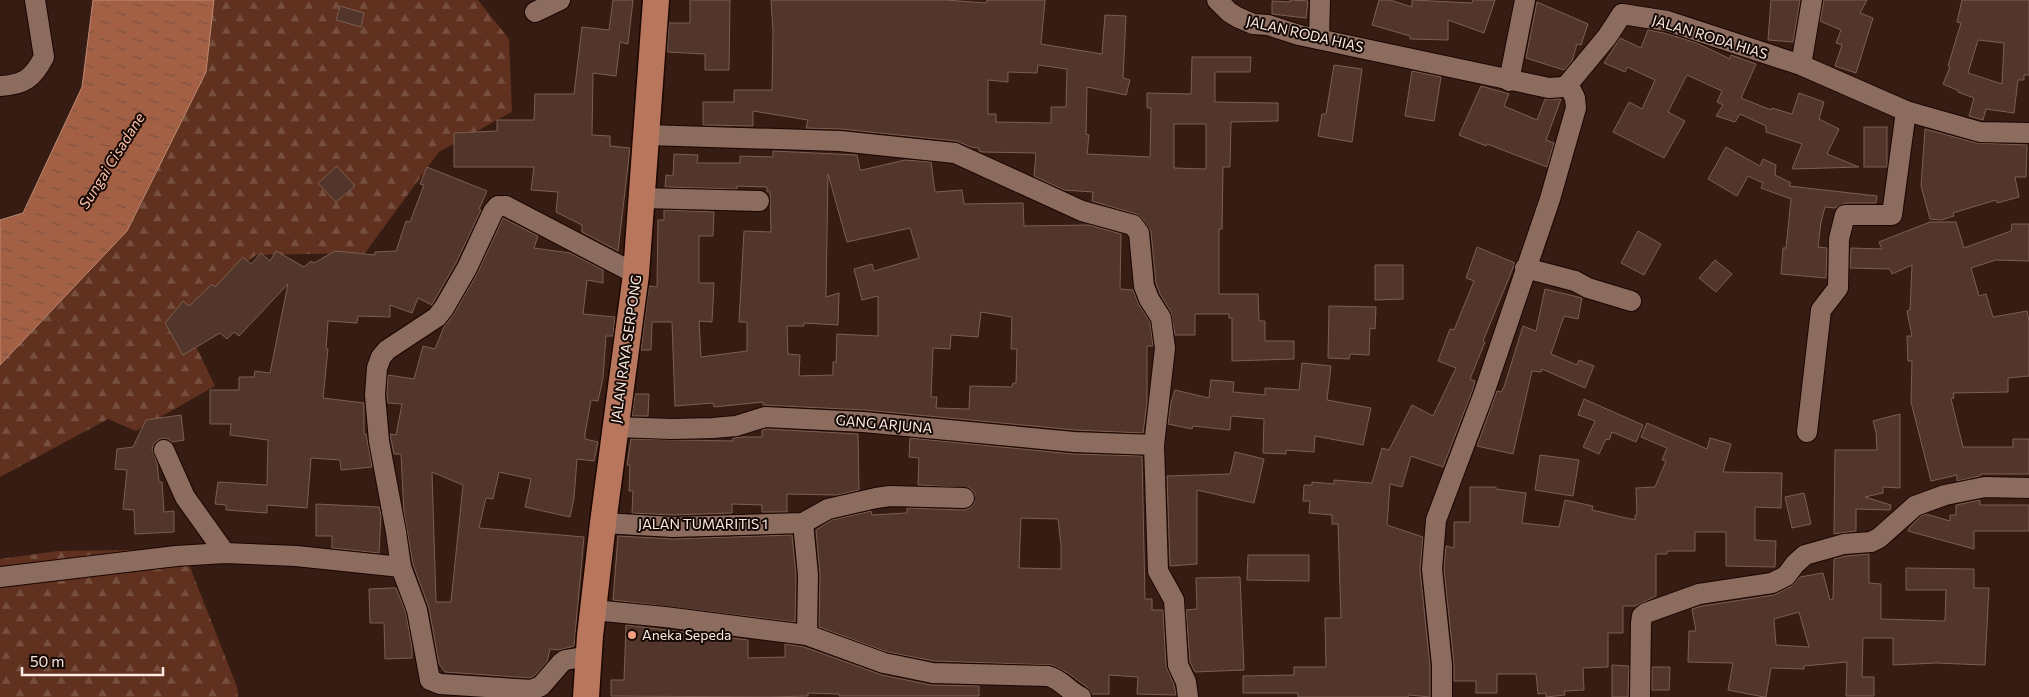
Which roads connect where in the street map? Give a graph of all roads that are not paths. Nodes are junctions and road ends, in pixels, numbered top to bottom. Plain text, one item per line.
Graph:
1 (35, 0) edge
2 (560, 0) edge
3 (656, 0) edge
4 (1217, 0) edge
5 (1320, 0) edge
6 (1525, 0) edge
7 (1812, 0) edge
8 (1622, 7) edge
9 (535, 12) dead end
10 (1319, 39) junction
11 (1801, 65) junction
12 (1509, 81) junction
13 (1568, 84) junction
14 (0, 86) edge
15 (1906, 111) junction
16 (2029, 133) edge
17 (647, 135) junction
18 (642, 198) junction
19 (759, 201) dead end
20 (1525, 268) junction
21 (636, 274) junction
22 (1631, 301) dead end
23 (615, 426) junction
24 (1807, 432) dead end
25 (1154, 445) junction
26 (164, 450) dead end
27 (2029, 488) edge
28 (964, 498) dead end
29 (603, 523) junction
30 (803, 523) junction
31 (225, 553) junction
32 (401, 567) junction
33 (0, 577) edge
34 (593, 610) junction
35 (807, 635) junction
36 (588, 656) junction
37 (550, 675) junction
38 (551, 697) edge
39 (586, 697) edge
40 (1081, 697) edge
41 (1188, 697) edge
42 (1442, 697) edge
43 (1640, 697) edge

1 - 14 street
2 - 9 street
3 - 17 main road, JALAN RAYA SERPONG
4 - 10 street, JALAN RODA HIAS
5 - 10 street
6 - 12 street
7 - 11 street
8 - 11 street, JALAN RODA HIAS
8 - 13 street, JALAN RODA HIAS
10 - 12 street, JALAN RODA HIAS
11 - 15 street, JALAN RODA HIAS
12 - 13 street, JALAN RODA HIAS
13 - 20 street
15 - 16 street, JALAN RODA HIAS
15 - 24 street
17 - 18 main road, JALAN RAYA SERPONG
17 - 25 street
18 - 19 street
18 - 21 main road, JALAN RAYA SERPONG
20 - 22 street
20 - 42 street
21 - 23 main road, JALAN RAYA SERPONG
21 - 32 street
23 - 25 street, GANG ARJUNA
23 - 29 main road, JALAN RAYA SERPONG
25 - 41 street
26 - 31 street
27 - 43 street
28 - 30 street
29 - 30 street, JALAN TUMARITIS 1
29 - 34 main road, JALAN RAYA SERPONG
30 - 35 street
31 - 32 street
31 - 33 street
32 - 37 street
34 - 35 street
34 - 36 main road, JALAN RAYA SERPONG
35 - 40 street
36 - 37 street
36 - 39 main road, JALAN RAYA SERPONG
37 - 38 street

